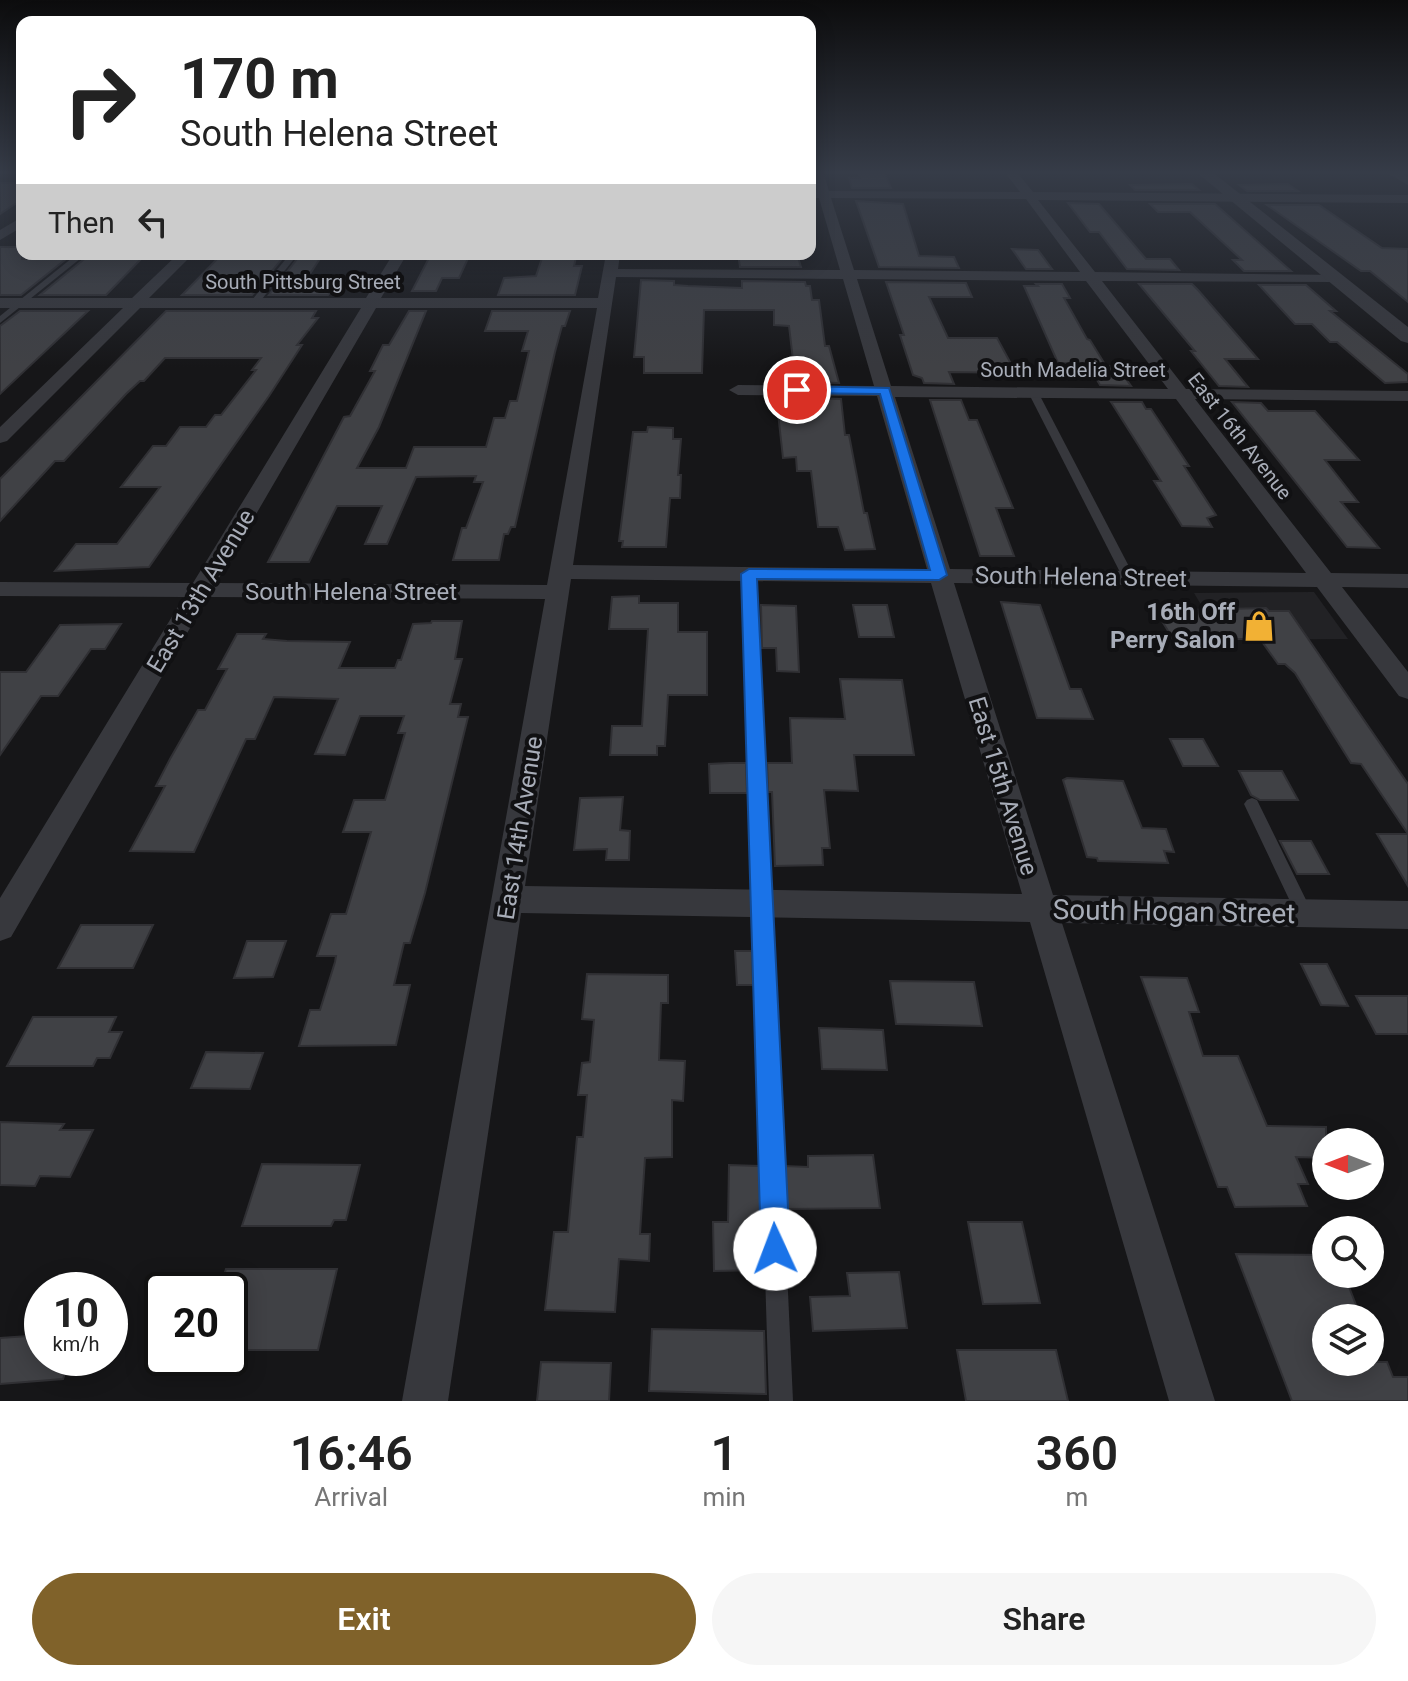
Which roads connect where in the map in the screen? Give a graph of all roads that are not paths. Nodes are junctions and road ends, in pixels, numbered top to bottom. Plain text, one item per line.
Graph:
1 (836, 236) edge
2 (1060, 236) edge
3 (1282, 236) edge
4 (75, 260) edge
5 (180, 260) edge
6 (289, 260) edge
7 (396, 260) edge
8 (612, 263) edge
9 (850, 275) junction
10 (1091, 277) junction
11 (1335, 278) junction
12 (255, 302) junction
13 (371, 302) junction
14 (0, 303) edge
15 (22, 303) junction
16 (136, 303) junction
17 (606, 303) junction
18 (0, 320) edge
19 (1408, 337) edge
20 (738, 390) dead end
21 (885, 390) junction
22 (1033, 392) junction
23 (1179, 393) junction
24 (1408, 396) edge
25 (0, 437) edge
26 (749, 574) junction
27 (939, 575) junction
28 (1129, 578) junction
29 (1323, 580) junction
30 (1408, 581) edge
31 (560, 582) junction
32 (0, 589) edge
33 (202, 591) junction
34 (1408, 690) edge
35 (1252, 804) dead end
36 (509, 899) junction
37 (763, 902) junction
38 (1040, 909) junction
39 (1304, 913) junction
40 (1408, 915) edge
41 (0, 927) edge
42 (425, 1401) edge
43 (781, 1401) edge
44 (1192, 1401) edge

1 - 9 street, East 15th Avenue
2 - 10 street, East 16th Avenue
3 - 11 street
4 - 15 lane
5 - 16 street
6 - 12 lane
7 - 13 street, East 13th Avenue
8 - 9 street
8 - 17 street, East 14th Avenue
9 - 10 street
9 - 21 street, East 15th Avenue
10 - 11 street
10 - 23 street, East 16th Avenue
11 - 19 street
12 - 13 street, South Pittsburg Street
12 - 16 street, South Pittsburg Street
13 - 17 street, South Pittsburg Street
13 - 33 street, East 13th Avenue
14 - 15 street, South Pittsburg Street
15 - 16 street, South Pittsburg Street
15 - 18 lane
16 - 25 street
17 - 31 street, East 14th Avenue
20 - 21 street, South Madelia Street
21 - 22 street, South Madelia Street
21 - 27 street, East 15th Avenue
22 - 23 street, South Madelia Street
22 - 28 lane
23 - 24 street, South Madelia Street
23 - 29 street, East 16th Avenue
26 - 27 street, South Helena Street
26 - 31 street, South Helena Street
26 - 37 lane
27 - 28 street, South Helena Street
27 - 38 street, East 15th Avenue
28 - 29 street, South Helena Street
29 - 30 street, South Helena Street
29 - 34 street, East 16th Avenue
31 - 33 street, South Helena Street
31 - 36 street, East 14th Avenue
32 - 33 street, South Helena Street
33 - 41 street, East 13th Avenue
35 - 39 lane
36 - 37 street, South Hogan Street
36 - 42 street, East 14th Avenue
37 - 38 street, South Hogan Street
37 - 43 lane
38 - 39 street, South Hogan Street
38 - 44 street, East 15th Avenue
39 - 40 street, South Hogan Street

